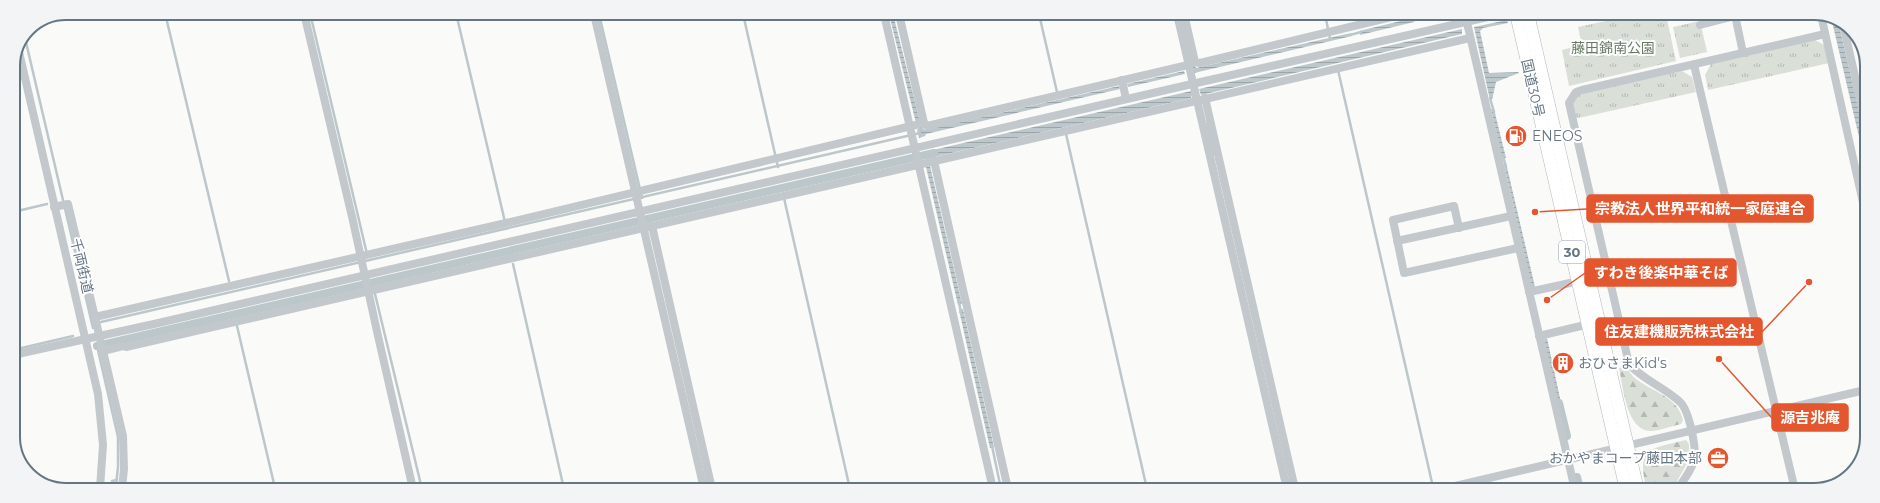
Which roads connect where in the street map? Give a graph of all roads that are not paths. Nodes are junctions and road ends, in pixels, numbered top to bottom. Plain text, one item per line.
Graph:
1 (306, 20) edge
2 (596, 20) edge
3 (886, 20) edge
4 (900, 20) edge
5 (1179, 20) edge
6 (1185, 20) edge
7 (1380, 20) edge
8 (1458, 20) edge
9 (1466, 20) edge
10 (1517, 20) edge
11 (1529, 20) edge
12 (1718, 20) edge
13 (1736, 20) edge
14 (1822, 21) edge
15 (1700, 25) dead end
16 (1844, 32) edge
17 (1825, 34) junction
18 (1470, 38) junction
19 (1743, 53) junction
20 (20, 64) edge
21 (1694, 64) junction
22 (1190, 65) junction
23 (1123, 85) junction
24 (1196, 94) junction
25 (1126, 99) junction
26 (1860, 100) edge
27 (916, 128) junction
28 (923, 159) junction
29 (1860, 189) edge
30 (639, 194) junction
31 (61, 205) junction
32 (1512, 216) junction
33 (645, 221) junction
34 (1459, 228) junction
35 (1397, 241) junction
36 (1518, 248) junction
37 (364, 258) junction
38 (1579, 281) junction
39 (367, 284) junction
40 (1529, 292) junction
41 (960, 307) junction
42 (95, 317) junction
43 (1589, 324) junction
44 (1542, 335) junction
45 (86, 338) junction
46 (102, 344) junction
47 (20, 352) edge
48 (1860, 391) edge
49 (1776, 411) junction
50 (1691, 431) junction
51 (696, 434) junction
52 (1280, 443) junction
53 (1622, 446) junction
54 (993, 451) junction
55 (1568, 459) junction
56 (101, 483) edge
57 (122, 483) edge
58 (412, 483) edge
59 (703, 483) edge
60 (710, 483) edge
61 (993, 483) edge
62 (1006, 483) edge
63 (1286, 483) edge
64 (1294, 483) edge
65 (1475, 483) edge
66 (1573, 483) edge
67 (1625, 483) edge
68 (1635, 483) edge
69 (1681, 483) edge
70 (1793, 483) edge

1 - 37 street
2 - 30 street
3 - 27 street
4 - 27 street
5 - 22 street
6 - 22 street
7 - 22 street
8 - 24 street
9 - 18 street
10 - 38 highway, 国道30号 / 30
11 - 53 highway, 国道30号 / 30
12 - 15 street
13 - 19 street
14 - 17 street
16 - 26 street
17 - 19 street
17 - 29 street
18 - 24 street
18 - 32 street
19 - 21 street
20 - 31 street, 千両街道
21 - 49 street
21 - 50 street
22 - 23 street
22 - 24 street
23 - 25 street
23 - 27 street
24 - 25 street
24 - 28 street
24 - 52 street
25 - 28 street
27 - 28 street
27 - 30 street
28 - 33 street
28 - 33 street
28 - 41 street
28 - 41 street
30 - 33 street
30 - 37 street
31 - 42 street
31 - 45 street, 千両街道
32 - 34 street
32 - 36 street
33 - 39 street
33 - 39 street
33 - 51 street
34 - 35 street
34 - 35 street
35 - 36 street
36 - 40 street
37 - 39 street
37 - 42 street
38 - 40 street
38 - 43 highway, 国道30号 / 30
39 - 46 street
39 - 46 street
39 - 58 street
40 - 44 street
41 - 54 street
41 - 54 street
42 - 46 street
43 - 44 street
43 - 53 highway, 国道30号 / 30
44 - 55 street
45 - 46 street
45 - 47 street
45 - 56 street, 千両街道
46 - 57 street
48 - 49 street
49 - 50 street
49 - 70 street
50 - 53 street
50 - 69 street
51 - 59 street
51 - 60 street
52 - 63 street
52 - 64 street
53 - 55 street
53 - 67 highway, 国道30号 / 30
53 - 68 highway, 国道30号 / 30
54 - 61 street
54 - 62 street
55 - 65 street
55 - 66 street

